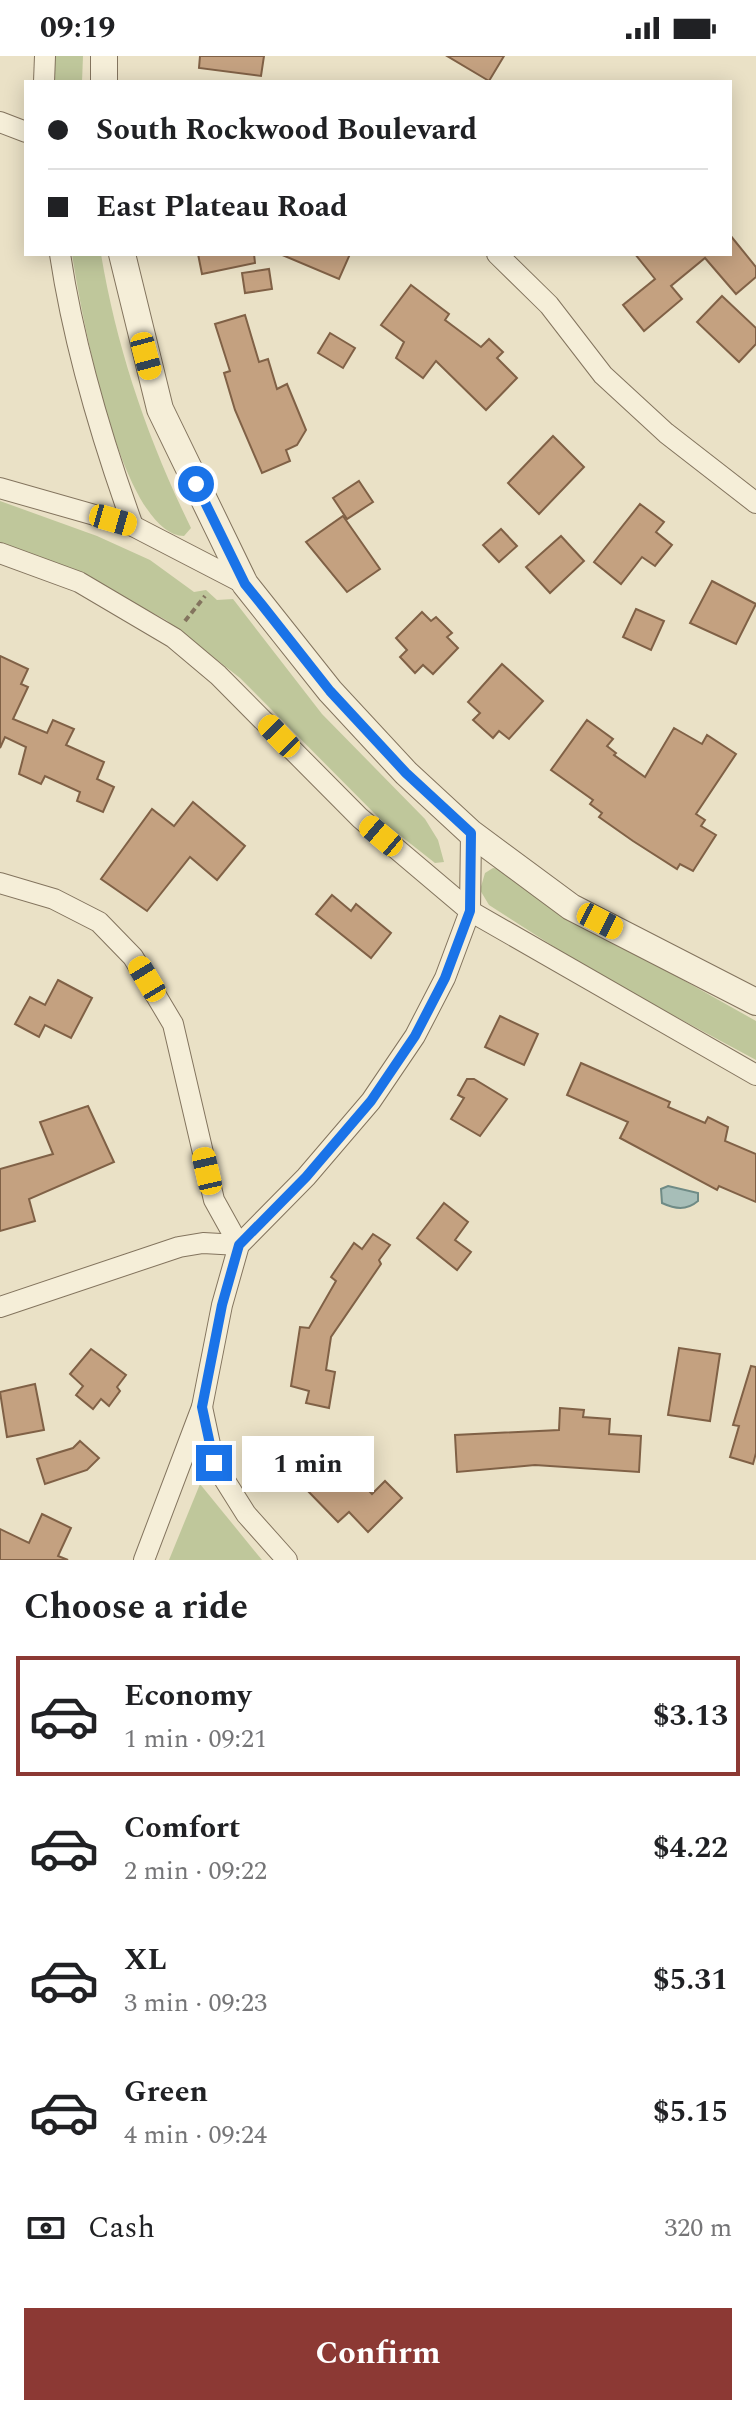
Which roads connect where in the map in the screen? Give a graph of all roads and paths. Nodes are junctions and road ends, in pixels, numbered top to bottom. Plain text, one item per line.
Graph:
1 (45, 56) edge
2 (104, 56) edge
3 (44, 80) edge
4 (104, 80) edge
5 (0, 122) edge
6 (24, 131) edge
7 (60, 256) edge
8 (122, 256) edge
9 (499, 256) edge
10 (0, 488) edge
11 (756, 503) edge
12 (133, 526) junction
13 (0, 553) edge
14 (245, 584) junction
15 (205, 596) dead end
16 (179, 630) junction
17 (471, 833) junction
18 (0, 883) edge
19 (470, 911) junction
20 (756, 1002) edge
21 (756, 1075) edge
22 (239, 1245) junction
23 (0, 1307) edge
24 (202, 1407) junction
25 (144, 1560) edge
26 (287, 1560) edge

1 - 3 street
2 - 4 street
5 - 6 street
7 - 12 street
8 - 14 street
9 - 11 street
10 - 12 street
12 - 14 street
13 - 16 street
14 - 17 street
15 - 16 path
16 - 19 street
17 - 19 street
17 - 20 street
18 - 22 street
19 - 21 street
19 - 22 street
22 - 23 street
22 - 24 street
24 - 25 street
24 - 26 street

